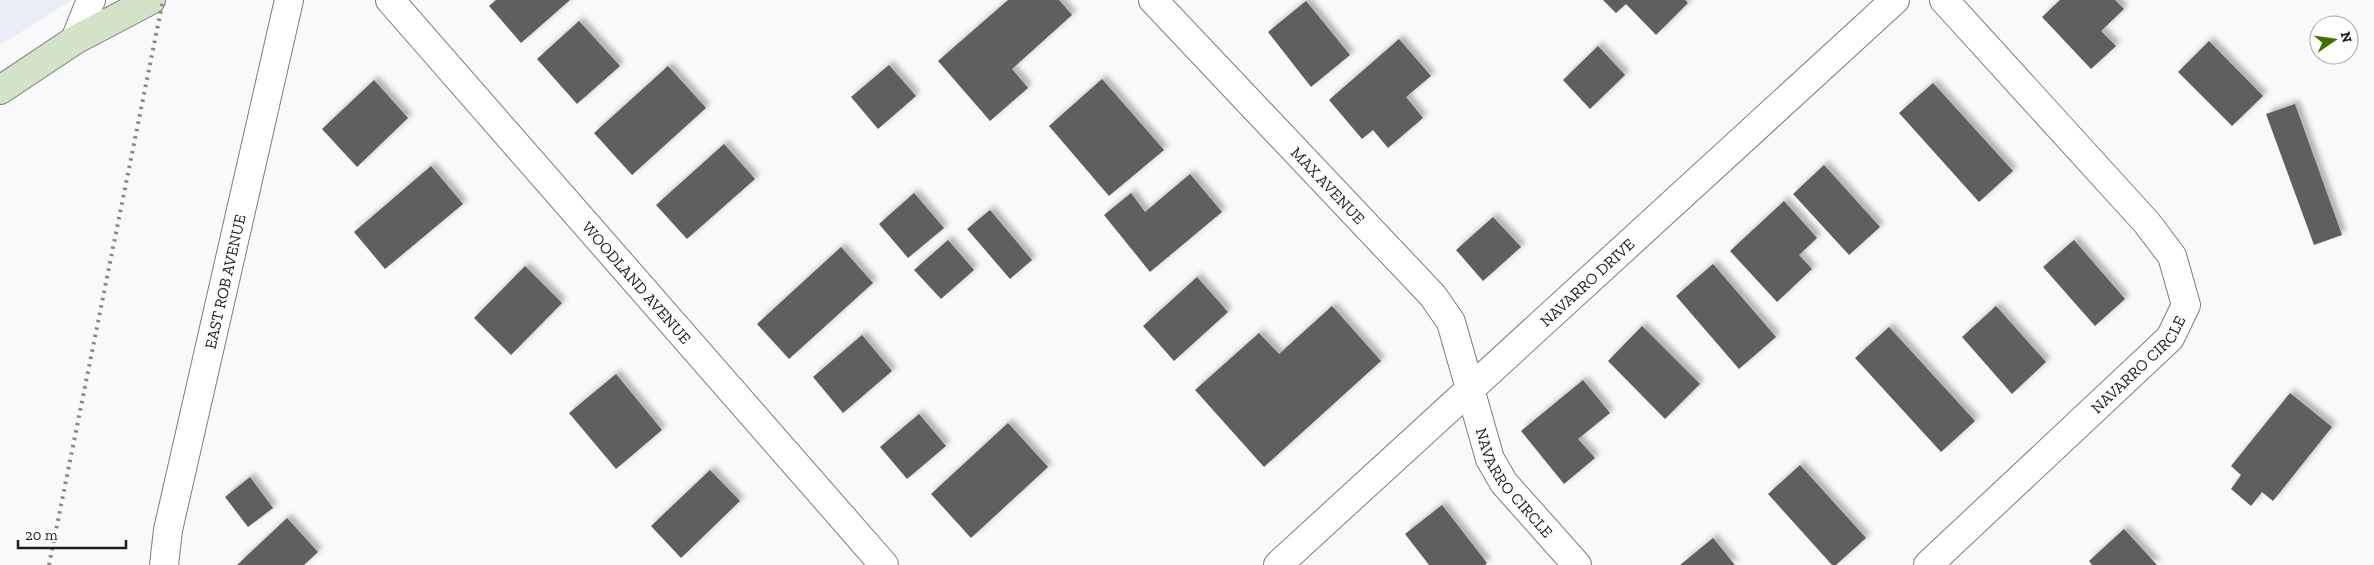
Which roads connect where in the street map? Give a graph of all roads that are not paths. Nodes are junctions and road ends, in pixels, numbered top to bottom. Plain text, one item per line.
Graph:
1 (91, 0) edge
2 (151, 0) edge
3 (289, 0) edge
4 (390, 0) edge
5 (1153, 0) edge
6 (1895, 0) edge
7 (1944, 0) edge
8 (76, 40) junction
9 (0, 90) edge
10 (1469, 390) junction
11 (164, 565) edge
12 (884, 565) edge
13 (1278, 565) edge
14 (1577, 565) edge
15 (1928, 565) edge

1 - 8 street
2 - 8 main road
3 - 11 street, EAST ROB AVENUE
4 - 12 street, WOODLAND AVENUE
5 - 10 street, MAX AVENUE
6 - 10 street, NAVARRO DRIVE
7 - 15 street, NAVARRO CIRCLE
8 - 9 main road
10 - 13 street, NAVARRO DRIVE
10 - 14 street, NAVARRO CIRCLE

